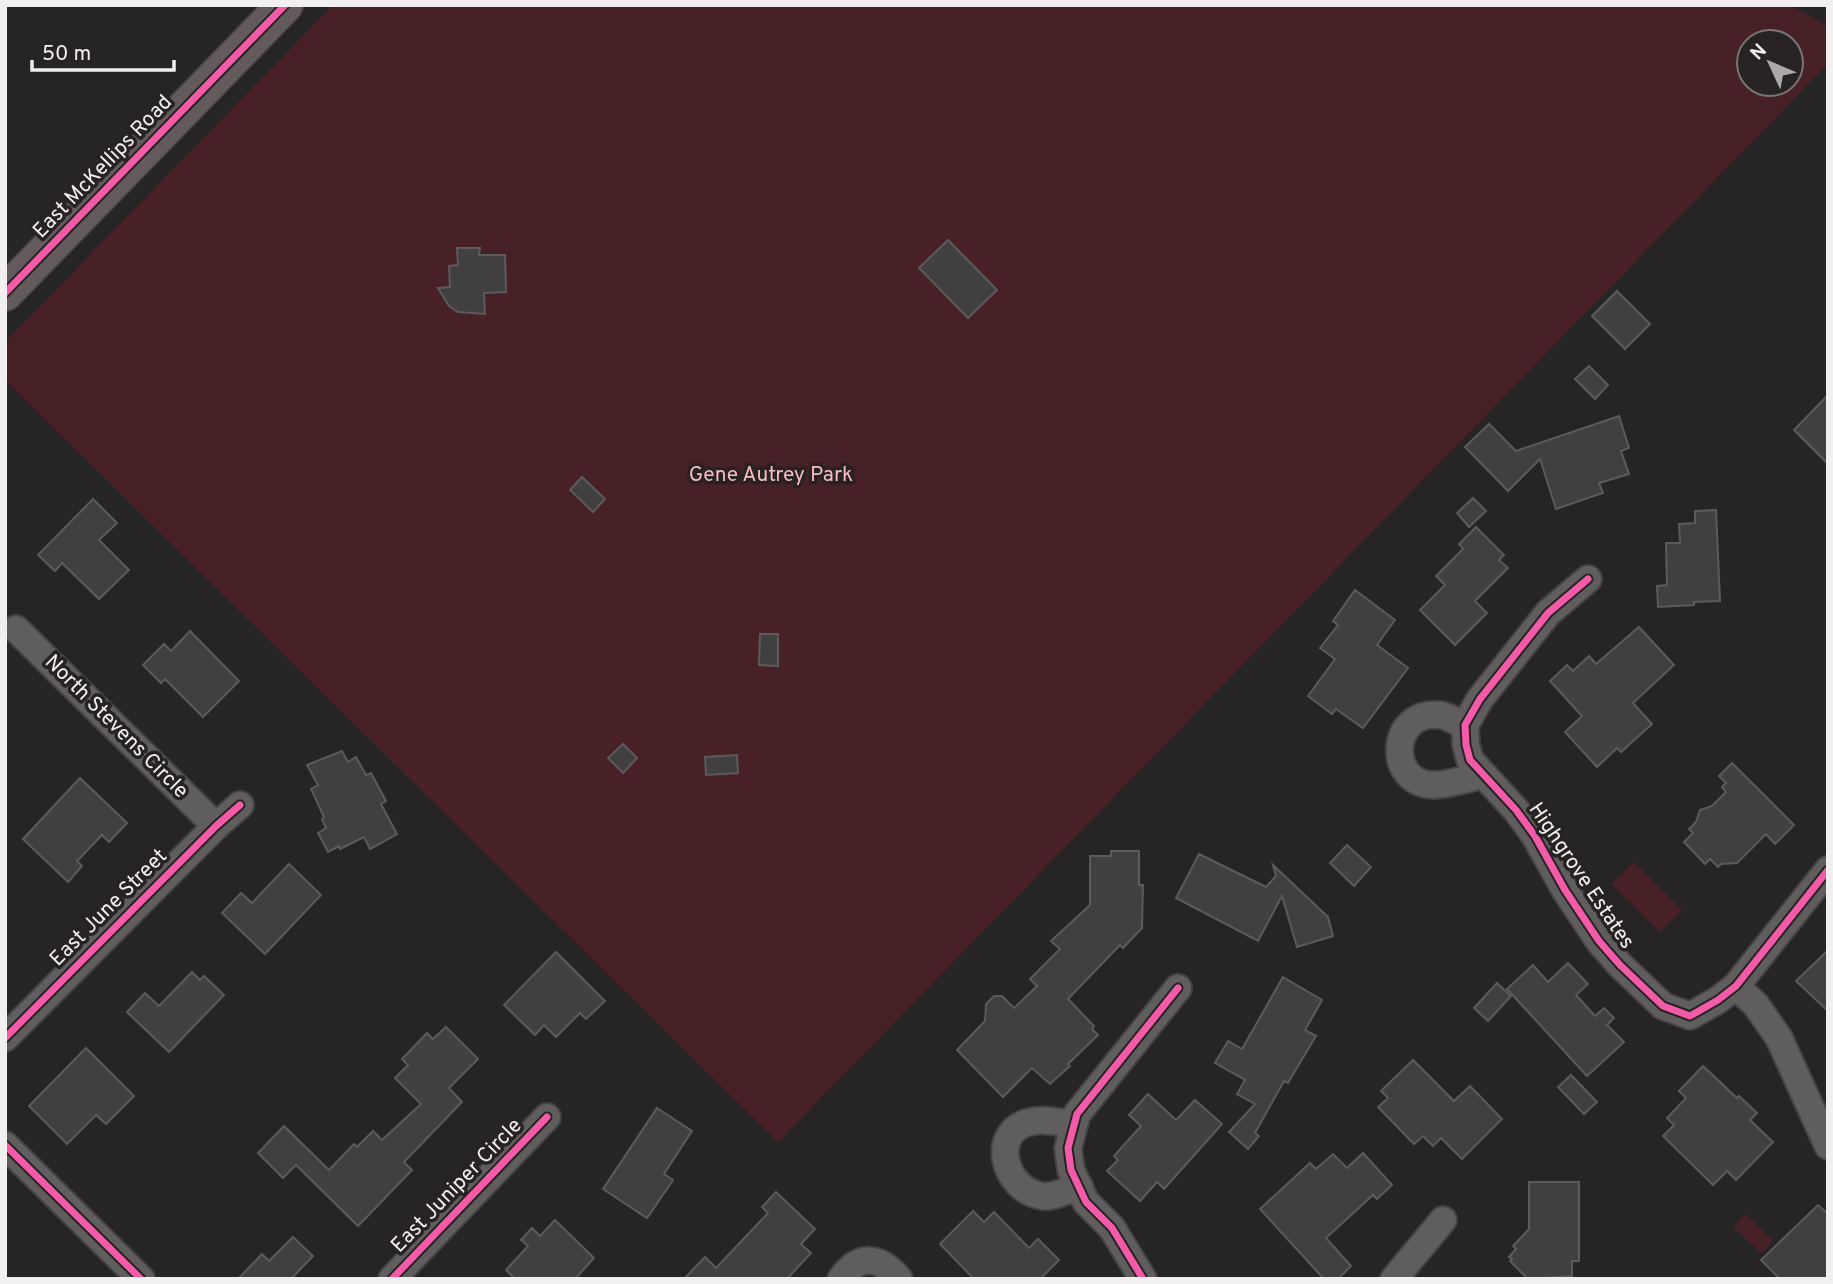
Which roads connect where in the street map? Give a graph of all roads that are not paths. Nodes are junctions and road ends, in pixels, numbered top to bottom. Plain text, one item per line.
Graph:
1 (285, 5) edge
2 (5, 293) edge
3 (1588, 579) dead end
4 (16, 629) dead end
5 (1465, 725) junction
6 (1482, 775) junction
7 (240, 805) dead end
8 (216, 826) junction
9 (1828, 870) edge
10 (1736, 986) junction
11 (1178, 988) dead end
12 (5, 1038) edge
13 (547, 1117) dead end
14 (1074, 1124) junction
15 (5, 1145) edge
16 (1828, 1146) edge
17 (1079, 1186) junction
18 (1443, 1220) dead end
19 (141, 1279) edge
20 (392, 1279) edge
21 (841, 1279) edge
22 (899, 1279) edge
23 (1143, 1279) edge
24 (1394, 1279) edge

1 - 2 main road, East McKellips Road
3 - 5 street
4 - 8 street, North Stevens Circle
5 - 6 street, Highgrove Estates
5 - 6 street
6 - 10 street, Highgrove Estates
7 - 8 street, East June Street
8 - 12 street, East June Street
9 - 10 street, Highgrove Estates
10 - 16 street
11 - 14 street
13 - 20 street, East Juniper Circle
14 - 17 street
14 - 17 street
15 - 19 street
17 - 23 street
18 - 24 street
21 - 22 street

